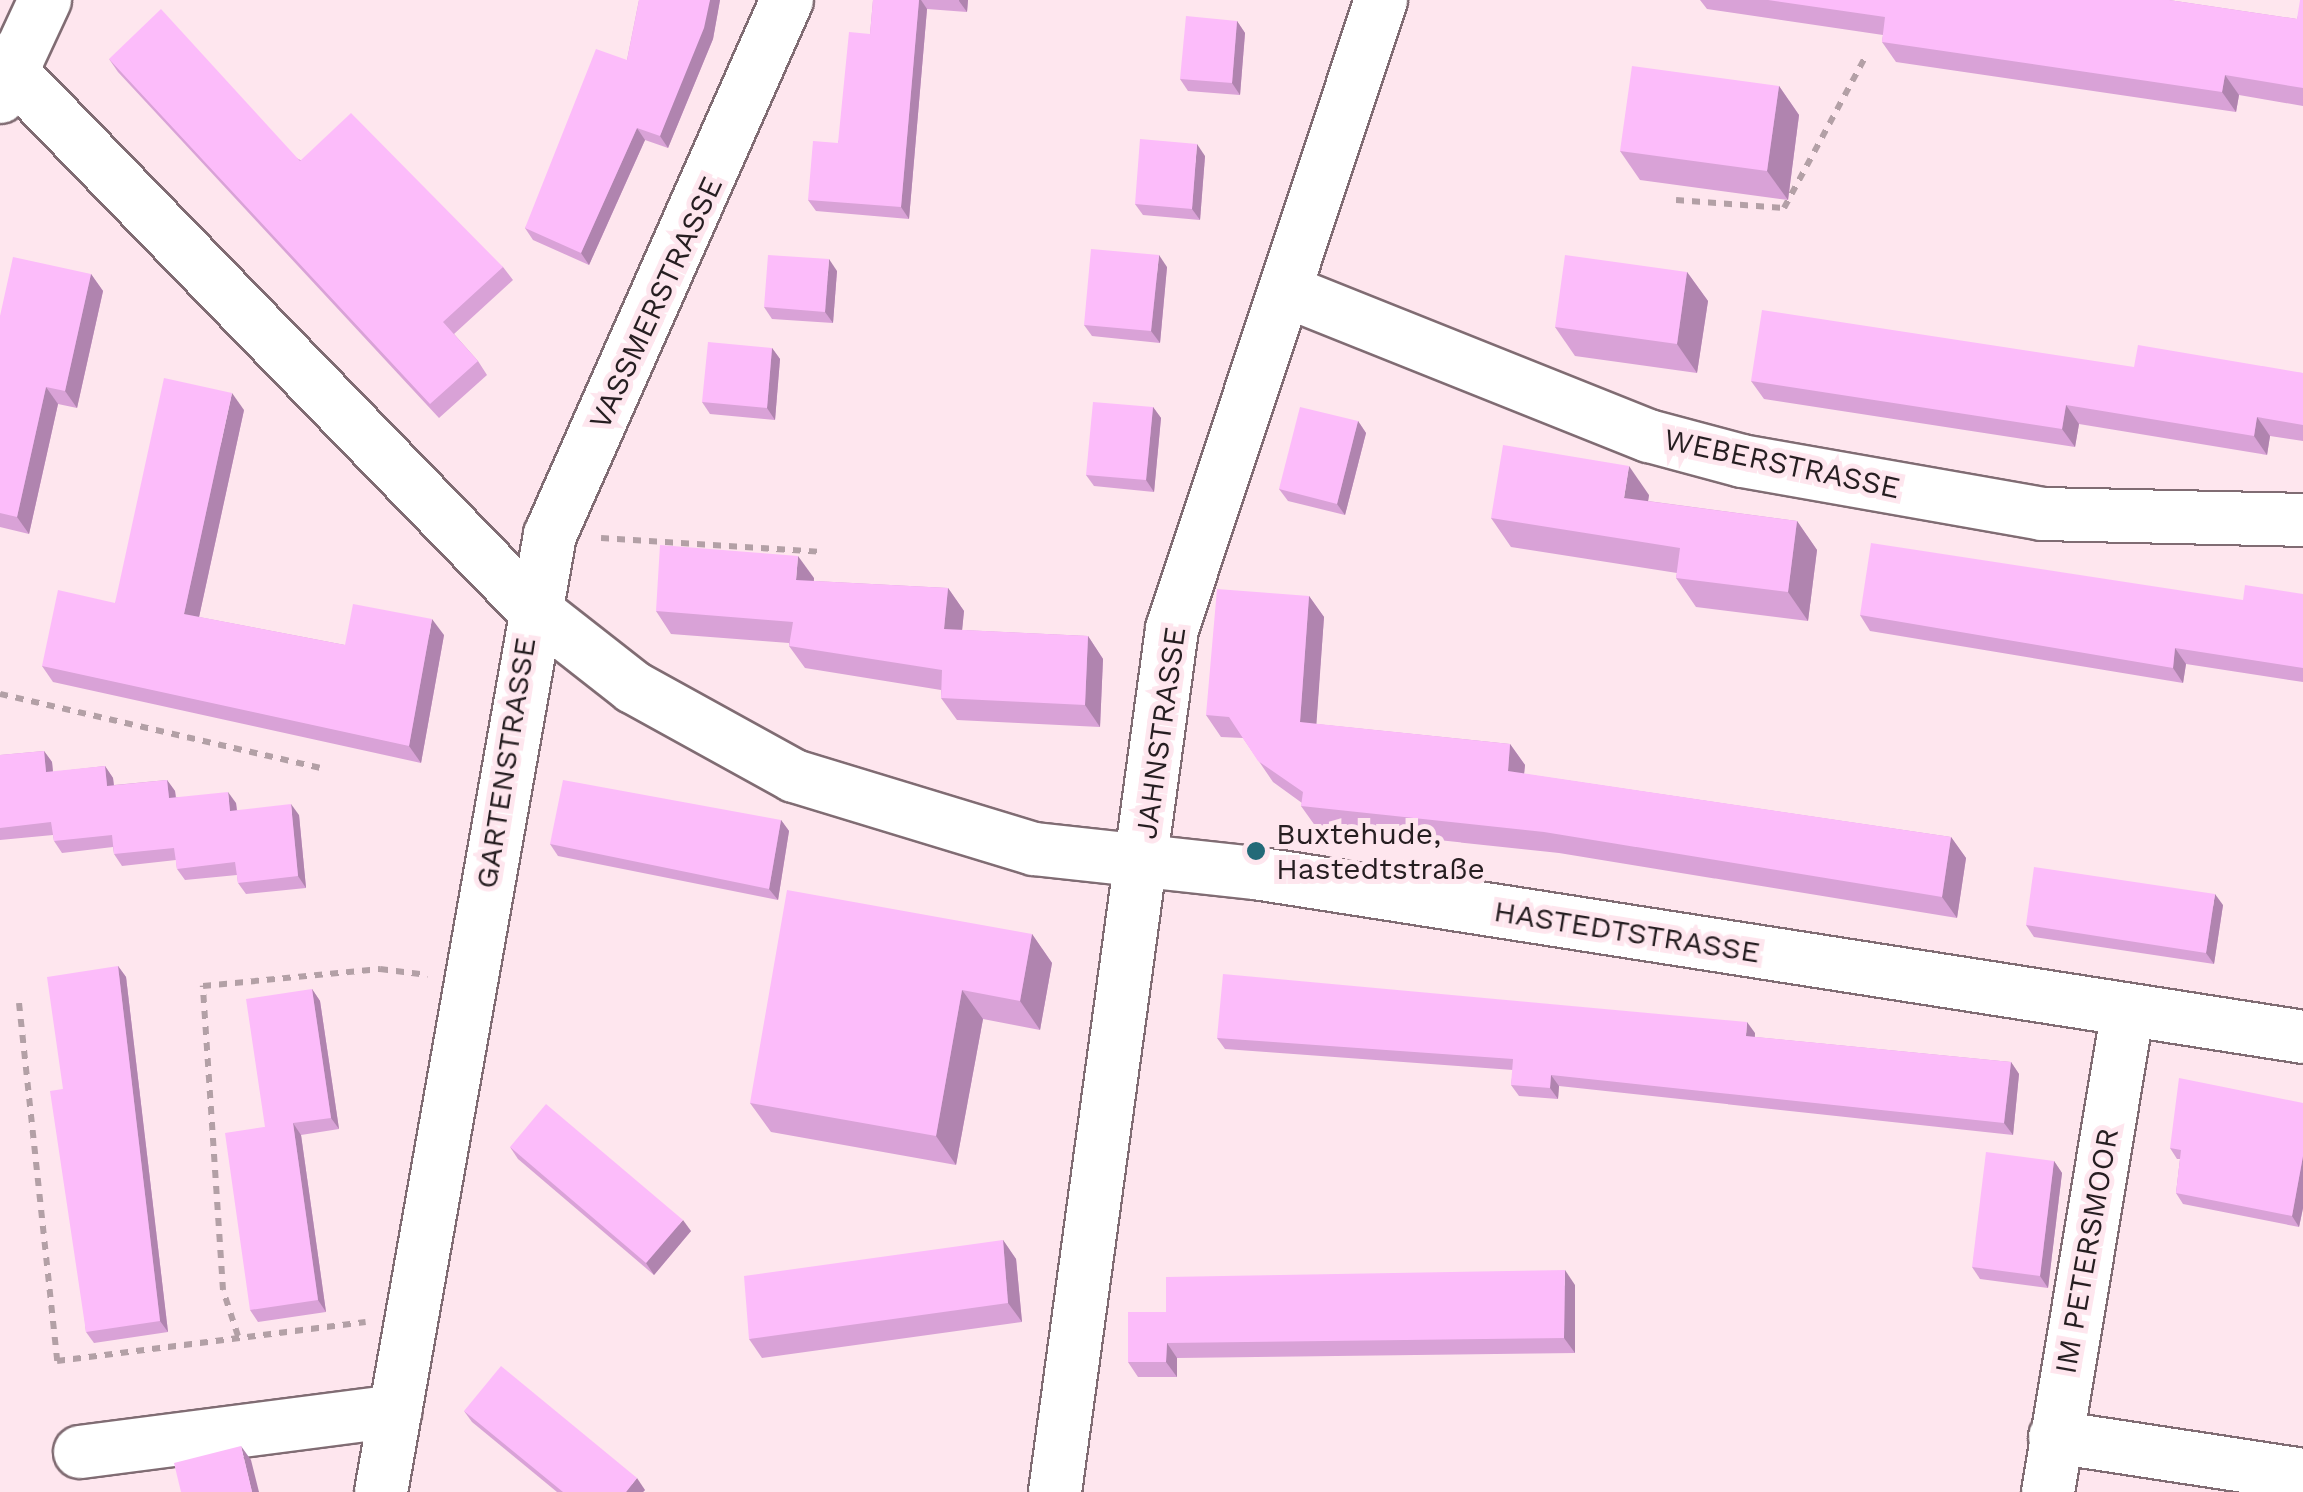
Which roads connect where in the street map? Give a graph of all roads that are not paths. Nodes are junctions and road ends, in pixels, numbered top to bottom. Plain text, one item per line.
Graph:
1 (45, 0) edge
2 (787, 0) edge
3 (1381, 0) edge
4 (4, 78) edge
5 (1286, 292) junction
6 (2303, 520) edge
7 (531, 606) junction
8 (1145, 861) junction
9 (2128, 1010) junction
10 (2303, 1037) edge
11 (396, 1411) junction
12 (2055, 1438) junction
13 (80, 1452) dead end
14 (2303, 1475) edge
15 (381, 1492) edge
16 (1055, 1492) edge
17 (2048, 1492) edge

1 - 4 street
2 - 7 street, VASSMERSTRASSE
3 - 5 street, JAHNSTRASSE
4 - 7 street, GARTENSTRASSE
5 - 6 street, WEBERSTRASSE
5 - 8 street, JAHNSTRASSE
7 - 8 street, HASTEDTSTRASSE
7 - 11 street, GARTENSTRASSE
8 - 9 street, HASTEDTSTRASSE
8 - 16 street, JAHNSTRASSE
9 - 10 street, HASTEDTSTRASSE
9 - 12 street, IM PETERSMOOR
11 - 13 street
11 - 15 street, GARTENSTRASSE
12 - 14 street
12 - 17 street, IM PETERSMOOR

